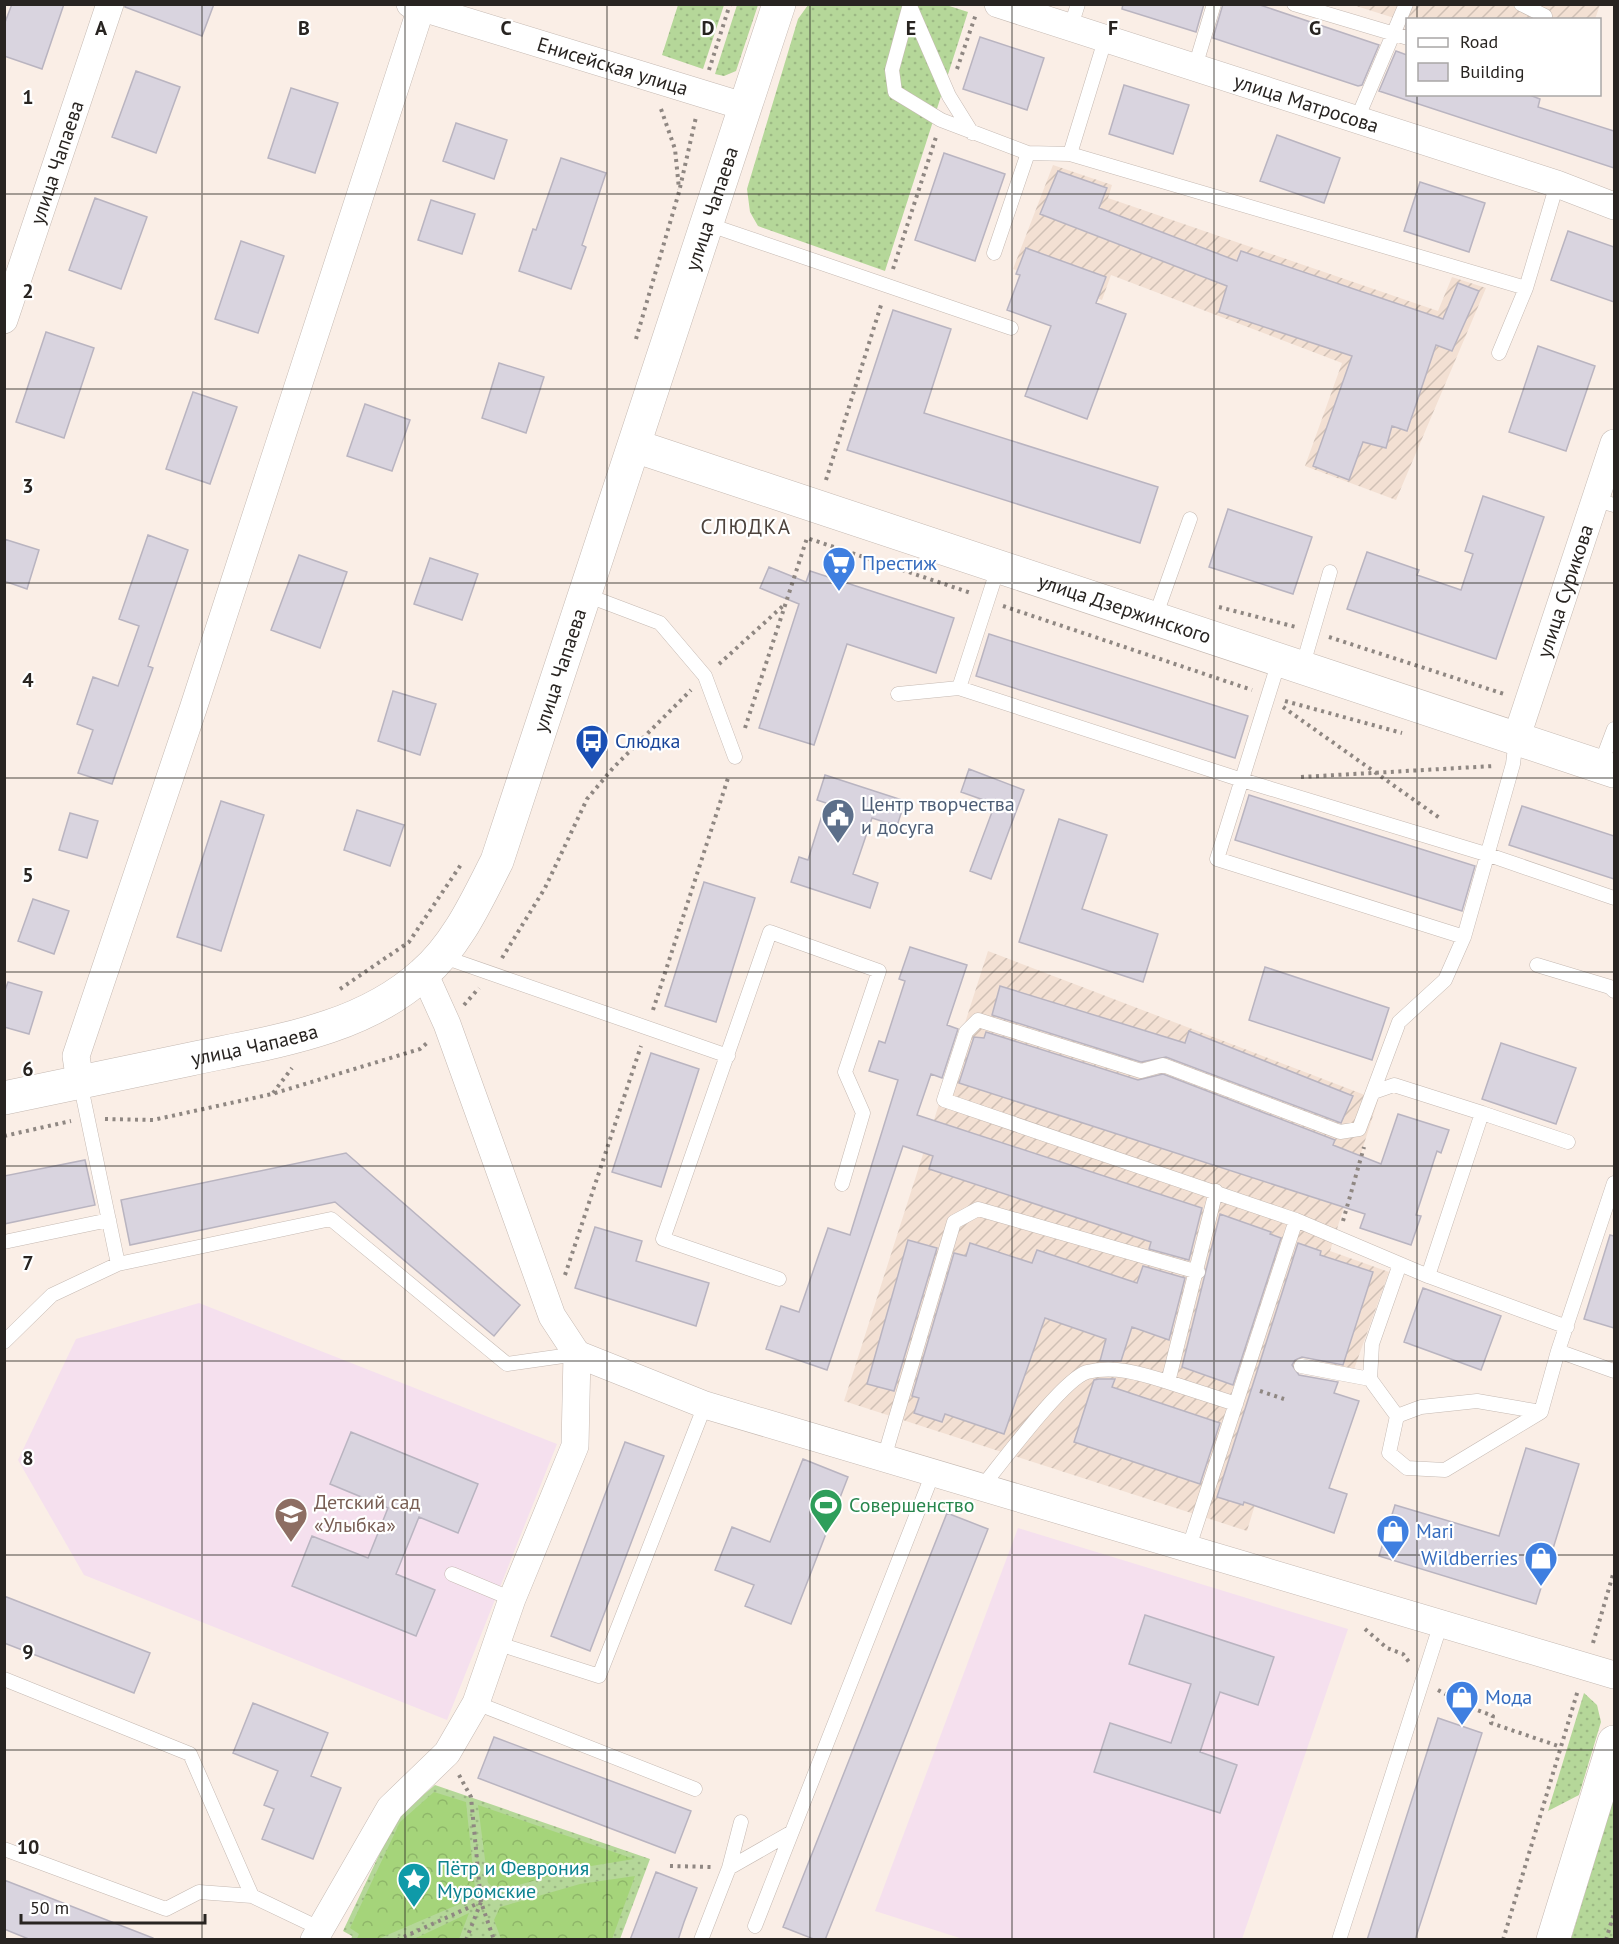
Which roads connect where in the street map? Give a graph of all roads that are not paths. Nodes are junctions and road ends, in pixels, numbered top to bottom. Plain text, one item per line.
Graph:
1 (111, 4) edge
2 (779, 4) edge
3 (998, 4) edge
4 (1214, 4) edge
5 (1294, 4) edge
6 (1406, 4) edge
7 (1521, 4) edge
8 (910, 5) edge
9 (416, 6) edge
10 (1545, 16) dead end
11 (1074, 17) edge
12 (1393, 34) junction
13 (1406, 38) edge
14 (1105, 40) junction
15 (1195, 67) junction
16 (746, 107) junction
17 (1357, 119) junction
18 (972, 133) junction
19 (1028, 153) junction
20 (1070, 154) junction
21 (1557, 184) junction
22 (1614, 206) edge
23 (707, 224) junction
24 (993, 253) dead end
25 (1526, 288) junction
26 (4, 320) edge
27 (1011, 328) dead end
28 (1499, 353) dead end
29 (1614, 443) edge
30 (635, 446) junction
31 (1605, 502) edge
32 (1190, 519) dead end
33 (998, 568) junction
34 (1330, 572) dead end
35 (586, 595) junction
36 (1154, 620) junction
37 (1291, 665) junction
38 (959, 688) junction
39 (898, 693) dead end
40 (1614, 729) edge
41 (1506, 754) junction
42 (735, 757) road end
43 (1607, 769) edge
44 (1242, 780) junction
45 (1489, 855) junction
46 (1614, 898) edge
47 (1464, 937) junction
48 (432, 965) junction
49 (1537, 965) dead end
50 (1614, 991) edge
51 (728, 1056) junction
52 (80, 1082) junction
53 (1374, 1092) junction
54 (4, 1098) edge
55 (1482, 1113) junction
56 (1568, 1142) dead end
57 (842, 1184) dead end
58 (1614, 1184) edge
59 (1216, 1191) junction
60 (109, 1220) junction
61 (1296, 1220) junction
62 (4, 1242) edge
63 (118, 1264) junction
64 (1400, 1264) junction
65 (1198, 1272) junction
66 (1428, 1276) junction
67 (779, 1279) dead end
68 (1567, 1327) junction
69 (4, 1342) edge
70 (1558, 1351) junction
71 (577, 1354) junction
72 (1301, 1366) dead end
73 (1614, 1371) edge
74 (1370, 1378) junction
75 (1168, 1382) junction
76 (1236, 1404) junction
77 (705, 1405) junction
78 (1541, 1412) junction
79 (1397, 1416) junction
80 (884, 1458) junction
81 (933, 1473) junction
82 (981, 1488) junction
83 (1188, 1550) junction
84 (452, 1574) dead end
85 (512, 1599) junction
86 (1442, 1623) junction
87 (496, 1643) junction
88 (1614, 1675) edge
89 (4, 1679) edge
90 (476, 1703) junction
91 (1614, 1742) edge
92 (695, 1789) dead end
93 (741, 1822) dead end
94 (792, 1832) junction
95 (4, 1849) edge
96 (729, 1868) junction
97 (252, 1896) junction
98 (755, 1926) dead end
99 (316, 1934) edge
100 (701, 1940) edge
101 (1339, 1940) edge
102 (1553, 1940) edge

1 - 26 street, улица Чапаева
2 - 16 main road, улица Чапаева
3 - 11 street, улица Матросова
4 - 15 lane
5 - 12 lane
6 - 12 lane
7 - 10 lane
8 - 18 lane
8 - 18 lane
9 - 16 street, Енисейская улица
9 - 52 street
11 - 14 street, улица Матросова
12 - 13 lane
12 - 17 lane
14 - 15 street, улица Матросова
14 - 20 lane
15 - 17 street, улица Матросова
16 - 23 main road, улица Чапаева
17 - 21 street, улица Матросова
18 - 19 lane
19 - 20 lane
19 - 24 lane
20 - 25 lane
21 - 22 street, улица Матросова
21 - 25 lane
23 - 27 lane
23 - 30 main road, улица Чапаева
25 - 28 lane
29 - 31 street, улица Сурикова
30 - 33 main road, улица Дзержинского
30 - 35 main road, улица Чапаева
31 - 41 street, улица Сурикова
32 - 36 lane
33 - 36 main road, улица Дзержинского
33 - 38 lane
34 - 37 lane
35 - 42 lane
35 - 48 main road, улица Чапаева
36 - 37 main road, улица Дзержинского
37 - 41 main road, улица Дзержинского
37 - 44 lane
38 - 39 lane
38 - 44 lane
40 - 43 lane
41 - 43 main road, улица Дзержинского
41 - 45 lane
44 - 45 lane
44 - 47 lane
45 - 46 lane
45 - 47 lane
47 - 53 lane
48 - 51 lane
48 - 52 main road, улица Чапаева
48 - 71 street
49 - 50 lane
51 - 57 lane
51 - 67 lane
52 - 54 main road, улица Чапаева
52 - 60 lane
53 - 55 lane
53 - 59 lane
55 - 56 lane
55 - 66 lane
58 - 68 lane
59 - 61 lane
59 - 65 lane
60 - 62 lane
60 - 63 lane
61 - 64 lane
61 - 76 lane
63 - 69 lane
63 - 71 lane
64 - 66 lane
64 - 74 lane
65 - 75 lane
65 - 80 lane
66 - 68 lane
68 - 70 lane
70 - 73 lane
70 - 78 lane
71 - 77 street
71 - 85 street
72 - 74 lane
74 - 79 lane
75 - 76 lane
75 - 82 lane
76 - 83 lane
77 - 80 street
77 - 87 lane
78 - 79 lane
78 - 79 lane
80 - 81 street
81 - 82 street
81 - 94 lane
82 - 83 street
83 - 86 street
84 - 85 lane
85 - 87 street
86 - 88 street
86 - 101 lane
87 - 90 street
89 - 97 lane
90 - 92 lane
90 - 99 street
91 - 102 main road
93 - 96 lane
94 - 96 lane
94 - 98 lane
95 - 97 lane
96 - 100 lane
97 - 99 lane

